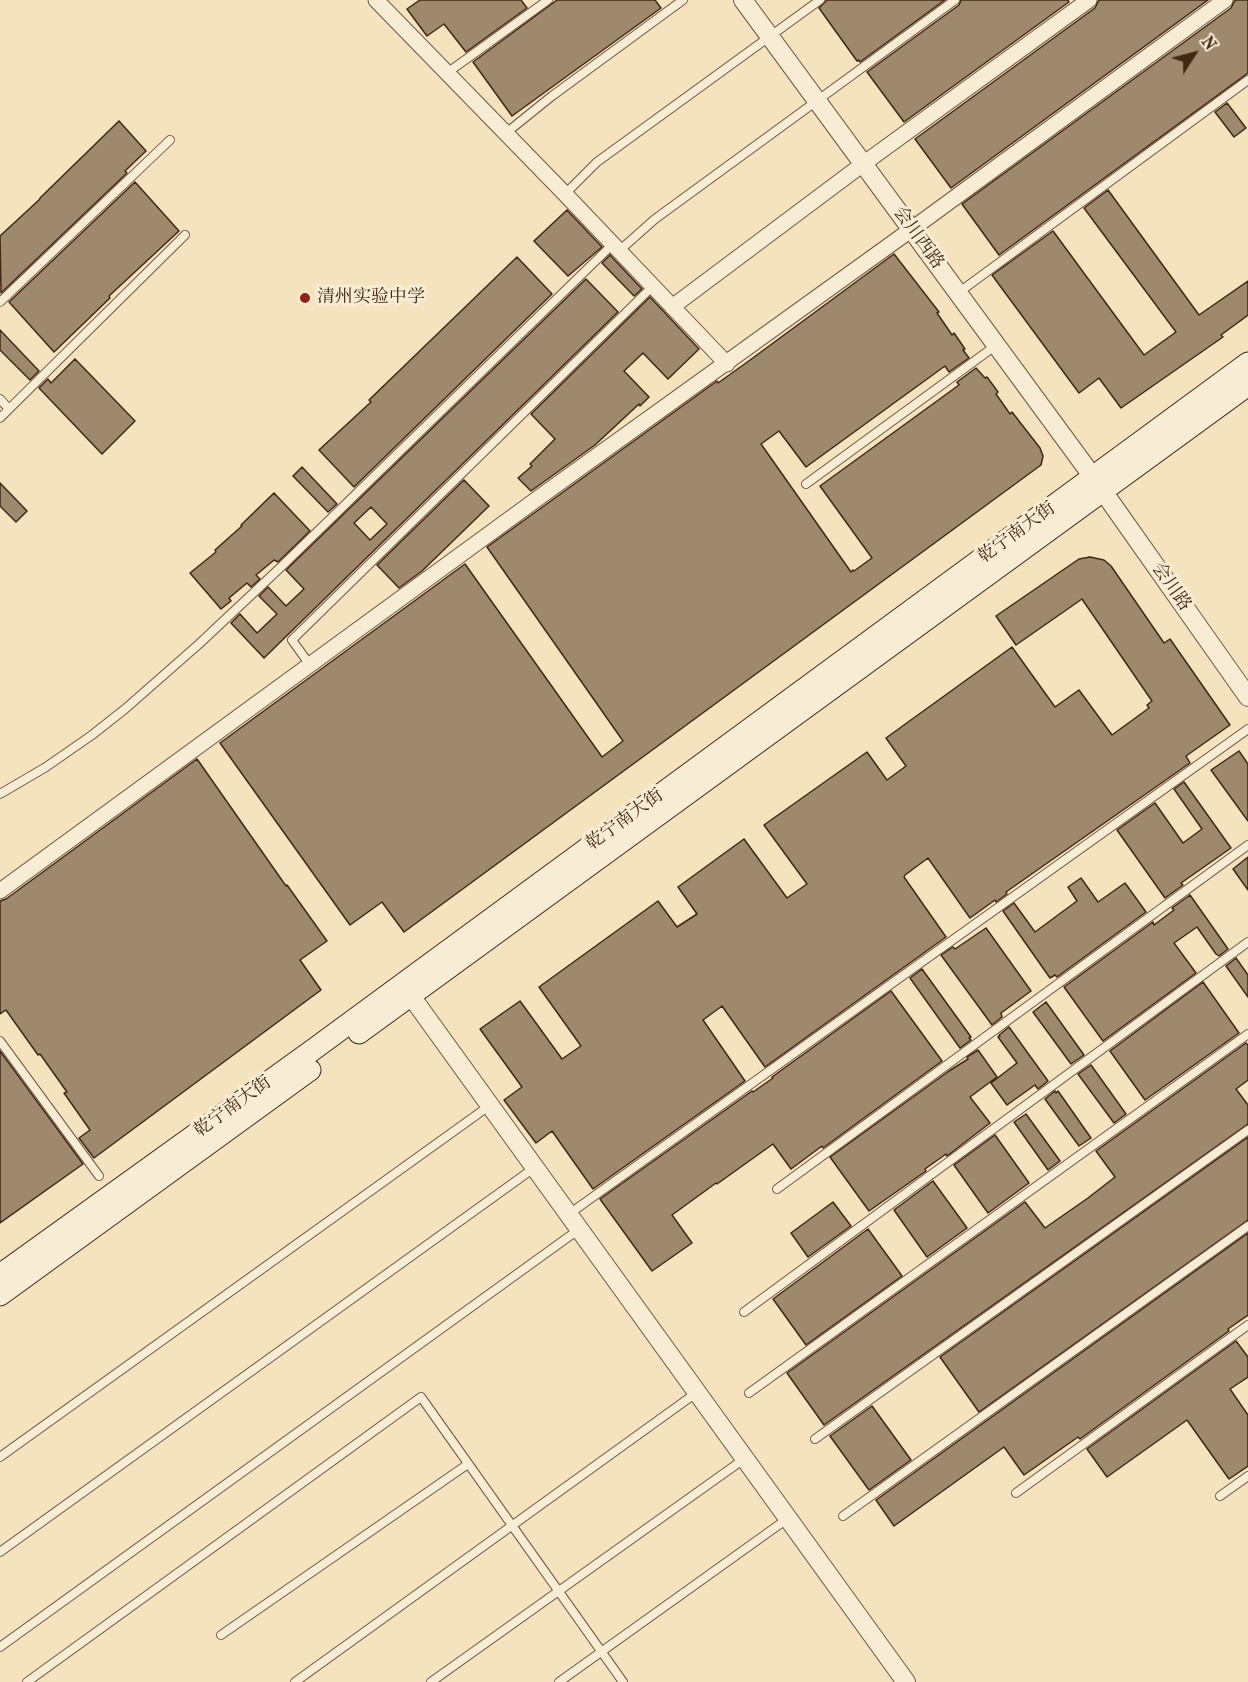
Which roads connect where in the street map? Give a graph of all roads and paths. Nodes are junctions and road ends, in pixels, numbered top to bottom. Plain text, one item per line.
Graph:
1 (376, 0) edge
2 (548, 0) edge
3 (683, 0) edge
4 (743, 0) edge
5 (820, 0) edge
6 (955, 0) edge
7 (1225, 0) edge
8 (1084, 1) edge
9 (770, 36) junction
10 (447, 73) junction
11 (1248, 80) edge
12 (817, 101) junction
13 (506, 133) junction
14 (170, 140) dead end
15 (863, 164) junction
16 (565, 194) junction
17 (912, 229) junction
18 (185, 235) dead end
19 (616, 247) junction
20 (653, 286) junction
21 (958, 293) junction
22 (0, 302) edge
23 (672, 306) junction
24 (996, 345) junction
25 (1248, 363) edge
26 (727, 364) junction
27 (1248, 385) edge
28 (0, 399) edge
29 (9, 409) junction
30 (0, 418) edge
31 (806, 484) dead end
32 (1098, 484) junction
33 (310, 665) junction
34 (1248, 696) edge
35 (1248, 729) edge
36 (0, 794) edge
37 (1248, 845) edge
38 (0, 891) edge
39 (1248, 942) edge
40 (411, 996) junction
41 (1248, 1034) edge
42 (0, 1041) edge
43 (490, 1106) junction
44 (1248, 1130) edge
45 (535, 1167) junction
46 (99, 1176) dead end
47 (777, 1189) dead end
48 (574, 1222) junction
49 (1248, 1226) edge
50 (0, 1275) edge
51 (0, 1295) edge
52 (744, 1312) dead end
53 (1248, 1325) edge
54 (698, 1392) junction
55 (749, 1394) dead end
56 (815, 1440) dead end
57 (0, 1457) edge
58 (745, 1458) junction
59 (468, 1464) junction
60 (1248, 1476) edge
61 (1016, 1493) dead end
62 (1220, 1496) dead end
63 (843, 1516) dead end
64 (789, 1519) junction
65 (512, 1526) junction
66 (0, 1552) edge
67 (559, 1591) junction
68 (221, 1635) dead end
69 (0, 1647) edge
70 (601, 1652) junction
71 (27, 1682) edge
72 (295, 1682) edge
73 (431, 1682) edge
74 (559, 1682) edge
75 (623, 1682) edge
76 (906, 1682) edge

1 - 10 street
2 - 10 lane
3 - 13 lane
4 - 9 street, 会川西路
5 - 9 lane
6 - 12 lane
7 - 17 street
8 - 15 street
9 - 12 street, 会川西路
9 - 16 lane
10 - 13 street
11 - 21 lane
12 - 15 street, 会川西路
12 - 19 lane
13 - 16 street
14 - 22 lane
15 - 17 street, 会川西路
15 - 23 street
16 - 19 street
17 - 21 street, 会川西路
17 - 26 street
18 - 29 lane
19 - 20 street
19 - 36 lane
20 - 23 street
20 - 33 lane
21 - 24 street, 会川西路
23 - 26 street
24 - 31 lane
24 - 32 street, 会川西路
25 - 32 main road, 乾宁南大街
26 - 33 street
27 - 32 main road, 乾宁南大街
28 - 29 lane
29 - 30 lane
32 - 34 street, 会川路
32 - 40 main road, 乾宁南大街
32 - 50 main road, 乾宁南大街
33 - 38 street
35 - 48 lane
37 - 47 lane
39 - 52 lane
40 - 43 street
40 - 51 main road, 乾宁南大街
41 - 55 lane
42 - 46 lane
43 - 45 street
43 - 57 lane
44 - 56 lane
45 - 48 street
45 - 66 lane
48 - 54 street
48 - 69 lane
49 - 63 lane
53 - 61 lane
54 - 58 street
54 - 65 lane
58 - 64 street
58 - 67 lane
59 - 65 lane
59 - 68 lane
59 - 71 lane
60 - 62 lane
64 - 70 lane
64 - 76 street
65 - 67 lane
65 - 72 lane
67 - 70 lane
67 - 73 lane
70 - 74 lane
70 - 75 lane

